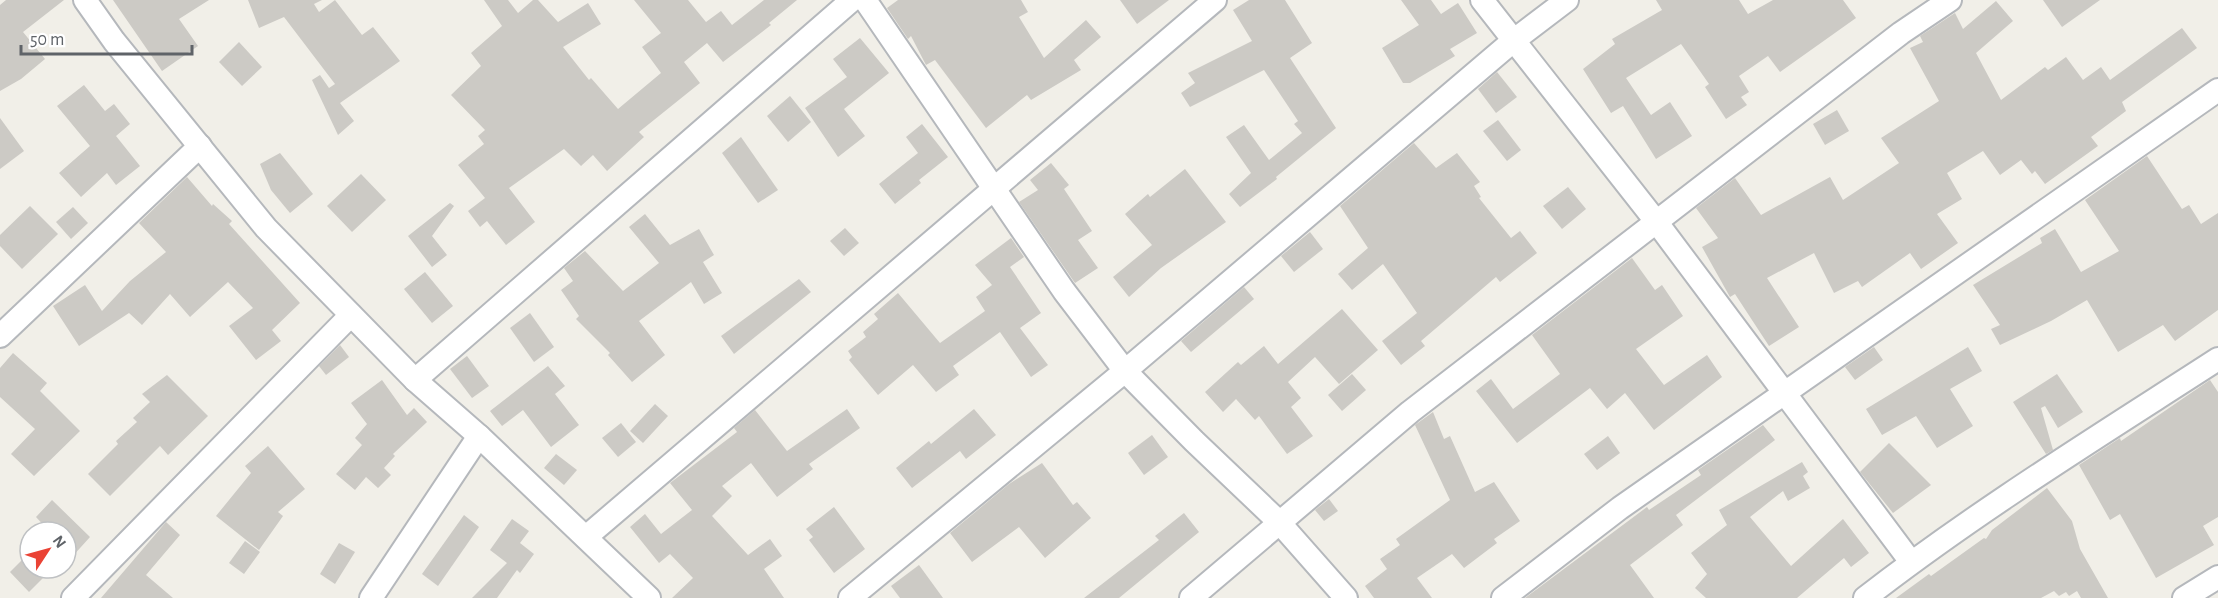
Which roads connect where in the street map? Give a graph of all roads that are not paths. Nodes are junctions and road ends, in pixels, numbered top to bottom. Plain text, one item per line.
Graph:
1 (86, 0) edge
2 (852, 0) edge
3 (865, 0) edge
4 (1215, 0) edge
5 (1482, 0) edge
6 (1567, 0) edge
7 (1950, 0) edge
8 (1513, 41) junction
9 (2218, 90) edge
10 (200, 146) junction
11 (994, 190) junction
12 (1655, 220) junction
13 (351, 315) junction
14 (0, 336) edge
15 (2218, 359) edge
16 (1125, 371) junction
17 (415, 380) junction
18 (1785, 393) junction
19 (479, 436) junction
20 (1278, 521) junction
21 (586, 537) junction
22 (1911, 562) junction
23 (2218, 577) edge
24 (74, 598) edge
25 (371, 598) edge
26 (649, 598) edge
27 (850, 598) edge
28 (1191, 598) edge
29 (1346, 598) edge
30 (1503, 598) edge
31 (1864, 598) edge
32 (2184, 598) edge

1 - 10 street
2 - 17 street
3 - 11 street
4 - 11 street
5 - 8 street
6 - 8 street
7 - 12 street
8 - 12 street
8 - 16 street
9 - 18 street
10 - 13 street
10 - 14 street
11 - 16 street
11 - 21 street
12 - 18 street
12 - 20 street
13 - 17 street
13 - 24 street
15 - 22 street
16 - 20 street
16 - 27 street
17 - 19 street
18 - 22 street
18 - 30 street
19 - 21 street
19 - 25 street
20 - 28 street
20 - 29 street
21 - 26 street
22 - 31 street
23 - 32 street

